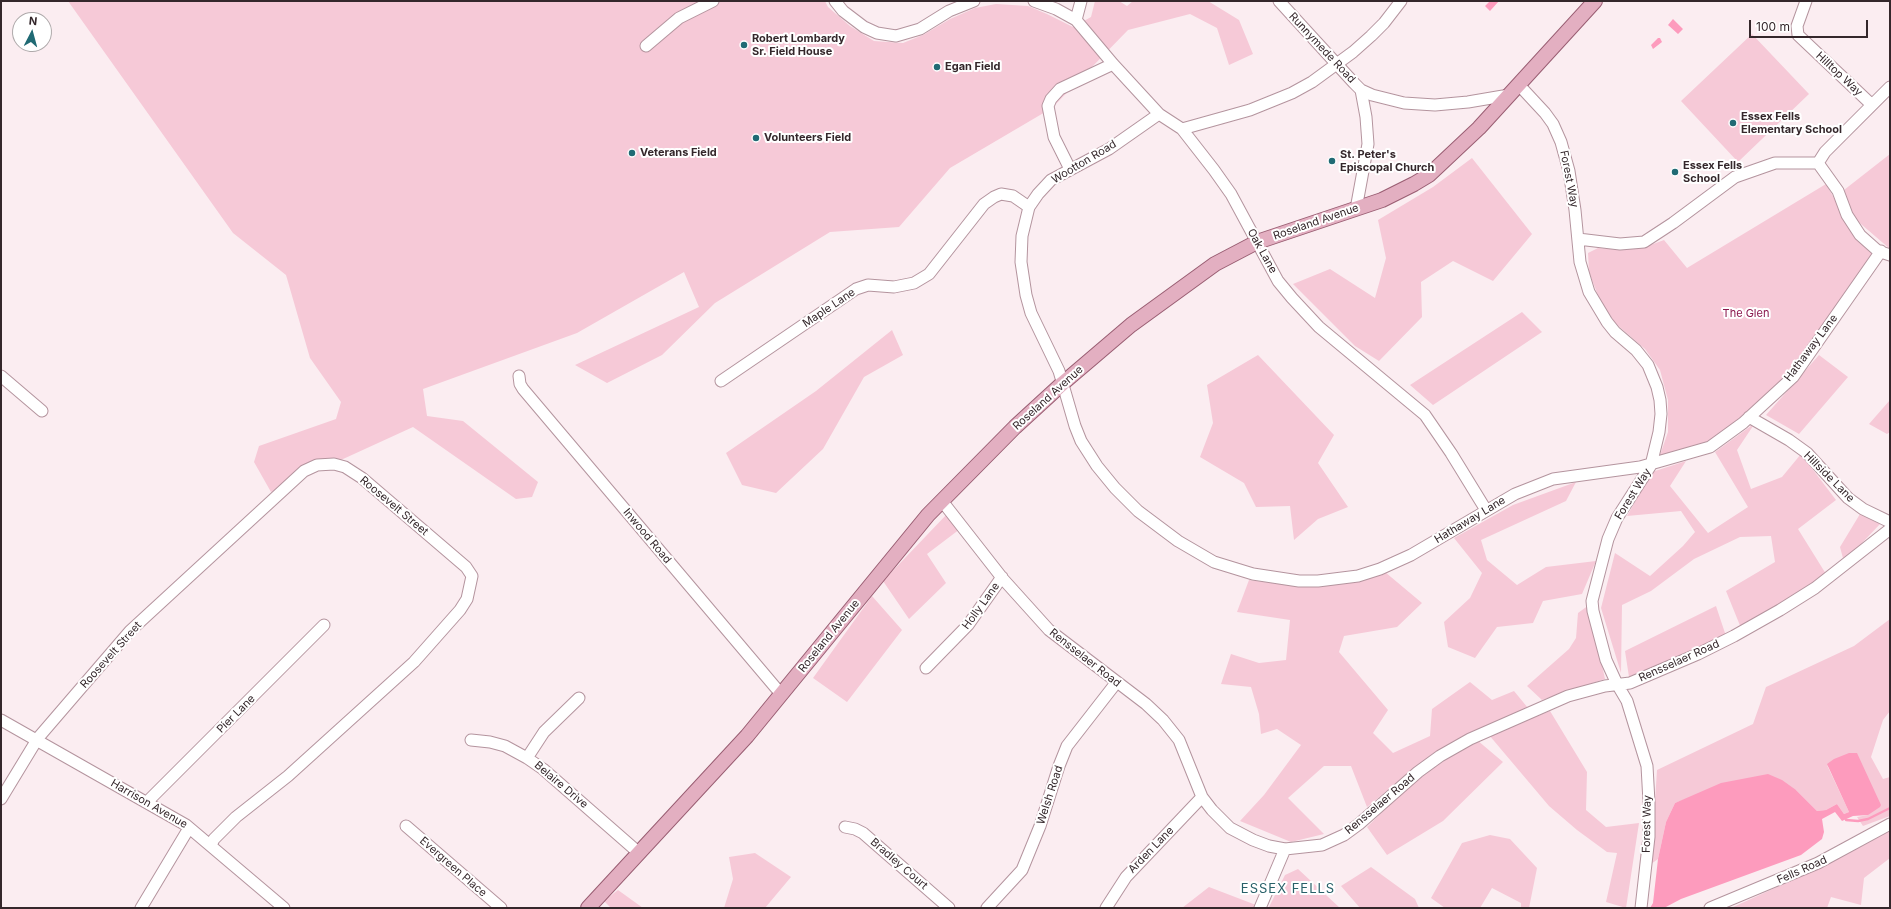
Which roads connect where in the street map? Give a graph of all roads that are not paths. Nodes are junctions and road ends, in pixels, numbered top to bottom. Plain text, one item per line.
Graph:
1 (713, 1) edge
2 (835, 1) edge
3 (974, 1) edge
4 (1034, 1) edge
5 (1081, 1) edge
6 (1279, 1) edge
7 (1401, 1) edge
8 (1595, 1) edge
9 (1806, 1) edge
10 (1076, 20) junction
11 (646, 46) dead end
12 (1113, 64) junction
13 (1337, 64) junction
14 (1890, 87) edge
15 (1361, 90) junction
16 (1514, 90) junction
17 (1872, 105) junction
18 (1159, 114) junction
19 (1182, 129) junction
20 (1818, 163) junction
21 (1070, 169) junction
22 (1029, 207) junction
23 (1356, 209) junction
24 (1578, 240) junction
25 (1257, 242) junction
26 (1885, 253) edge
27 (1, 376) edge
28 (520, 376) dead end
29 (722, 381) dead end
30 (1063, 383) junction
31 (42, 411) dead end
32 (1749, 417) junction
33 (1651, 465) junction
34 (942, 500) junction
35 (1486, 510) junction
36 (1890, 522) edge
37 (1890, 529) edge
38 (1002, 577) junction
39 (324, 625) dead end
40 (926, 668) dead end
41 (1116, 683) junction
42 (1617, 684) junction
43 (781, 694) junction
44 (579, 698) dead end
45 (1, 720) edge
46 (36, 740) junction
47 (471, 740) dead end
48 (527, 758) junction
49 (1202, 798) junction
50 (1, 799) edge
51 (147, 802) junction
52 (1890, 824) edge
53 (406, 826) dead end
54 (845, 827) dead end
55 (189, 828) junction
56 (211, 845) junction
57 (1285, 849) junction
58 (639, 853) junction
59 (592, 906) edge
60 (141, 908) edge
61 (284, 908) edge
62 (500, 908) edge
63 (949, 908) edge
64 (987, 908) edge
65 (1106, 908) edge
66 (1260, 908) edge
67 (1641, 908) edge
68 (1710, 908) edge

1 - 11 street
2 - 3 street
4 - 10 street, Oak Lane
5 - 10 street
6 - 13 street, Runnymede Road
7 - 13 street
8 - 16 main road, Roseland Avenue
9 - 17 street, Hilltop Way
10 - 12 street, Oak Lane
12 - 18 street, Oak Lane
12 - 21 street
13 - 15 street, Runnymede Road
13 - 19 street
14 - 17 street
15 - 16 street, Runnymede Road
15 - 23 street
16 - 23 main road, Roseland Avenue
16 - 24 street, Forest Way
17 - 20 street
18 - 19 street, Oak Lane
18 - 21 street, Wootton Road
19 - 25 street, Oak Lane
20 - 24 street
20 - 26 street
21 - 22 street, Wootton Road
22 - 29 street, Maple Lane
22 - 30 street, Wootton Road
23 - 25 main road, Roseland Avenue
24 - 33 street, Forest Way
25 - 30 main road, Roseland Avenue
25 - 35 street, Oak Lane
26 - 32 street, Hathaway Lane
27 - 31 street
28 - 43 street, Inwood Road
30 - 34 main road, Roseland Avenue
30 - 35 street, Hathaway Lane
32 - 33 street, Hathaway Lane
32 - 36 street, Hillside Lane
33 - 35 street, Hathaway Lane
33 - 42 street, Forest Way
34 - 38 street, Rensselaer Road
34 - 43 main road, Roseland Avenue
37 - 42 street, Rensselaer Road
38 - 40 street, Holly Lane
38 - 41 street, Rensselaer Road
39 - 51 street, Pier Lane
41 - 49 street, Rensselaer Road
41 - 64 street, Welsh Road
42 - 57 street, Rensselaer Road
42 - 67 street, Forest Way
43 - 58 main road, Roseland Avenue
44 - 48 street
45 - 46 street, Harrison Avenue
46 - 50 street, Roosevelt Street
46 - 51 street, Harrison Avenue
46 - 56 street, Roosevelt Street
47 - 48 street, Belaire Drive
48 - 58 street, Belaire Drive
49 - 57 street, Rensselaer Road
49 - 65 street, Arden Lane
51 - 55 street, Harrison Avenue
52 - 68 street, Fells Road
53 - 62 street, Evergreen Place
54 - 63 street, Bradley Court
55 - 56 street, Harrison Avenue
55 - 60 street
56 - 61 street, Harrison Avenue
57 - 66 street
58 - 59 main road, Roseland Avenue

